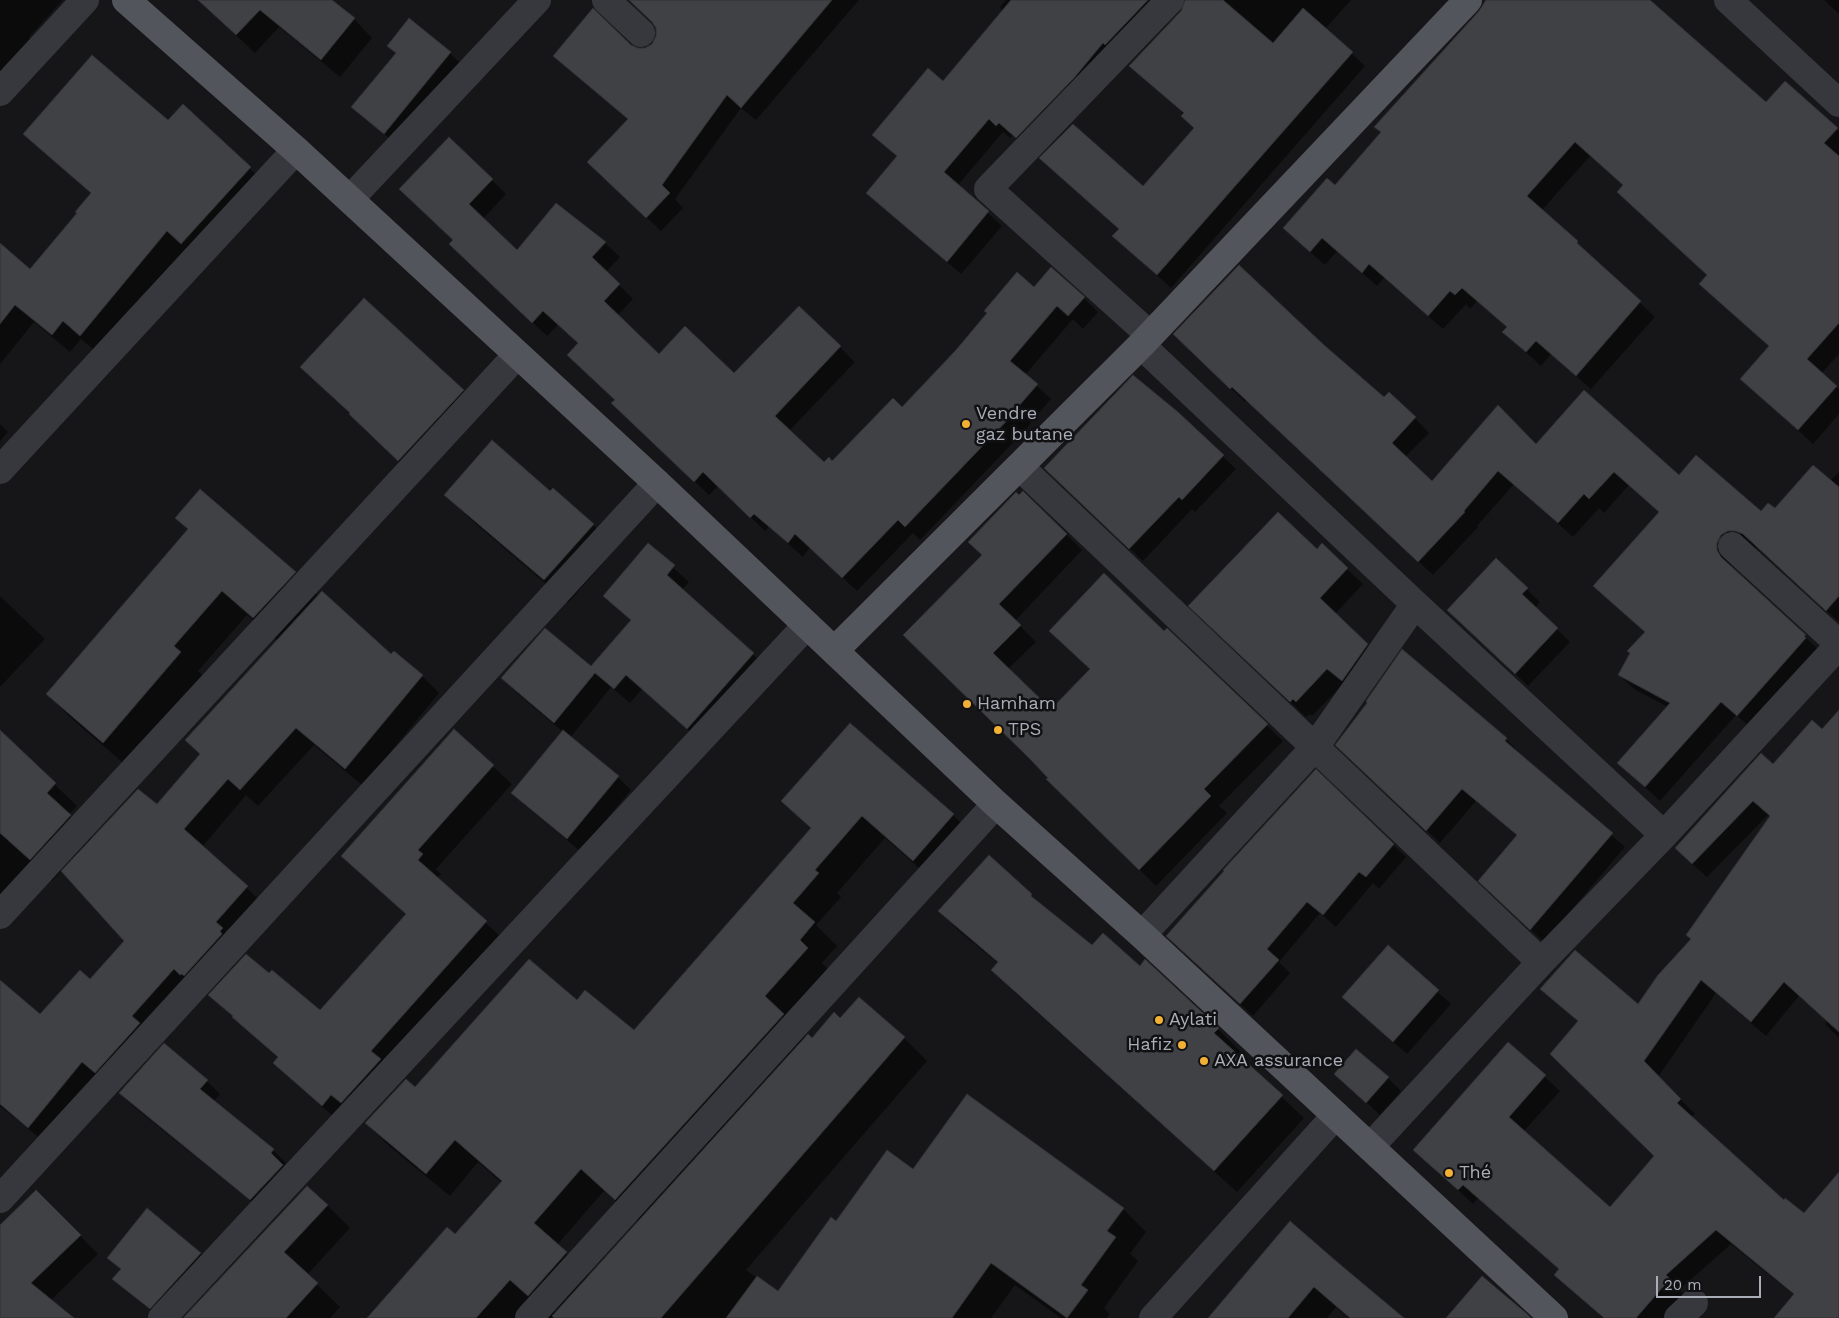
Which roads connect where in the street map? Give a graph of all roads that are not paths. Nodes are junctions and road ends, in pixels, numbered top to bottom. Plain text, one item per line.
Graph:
1 (85, 0) edge
2 (126, 0) edge
3 (537, 0) edge
4 (606, 0) edge
5 (1170, 0) edge
6 (1468, 0) edge
7 (1728, 0) edge
8 (641, 33) dead end
9 (0, 92) edge
10 (1839, 104) edge
11 (296, 150) junction
12 (350, 199) junction
13 (1145, 340) junction
14 (517, 355) junction
15 (1020, 467) junction
16 (0, 470) edge
17 (657, 483) junction
18 (1732, 546) dead end
19 (1415, 604) junction
20 (807, 625) junction
21 (1839, 645) edge
22 (835, 650) junction
23 (1315, 747) junction
24 (996, 804) junction
25 (1664, 835) junction
26 (0, 916) edge
27 (1142, 935) junction
28 (1541, 962) junction
29 (1336, 1115) junction
30 (1370, 1147) junction
31 (0, 1199) edge
32 (1540, 1313) edge
33 (162, 1318) edge
34 (529, 1318) edge
35 (1153, 1318) edge

1 - 9 street
2 - 11 main road
3 - 12 street
4 - 8 street
5 - 13 street
6 - 13 main road
7 - 10 street
11 - 12 main road
11 - 16 street
12 - 14 main road
13 - 15 main road
13 - 19 street
14 - 17 main road
14 - 26 street
15 - 22 main road
15 - 23 street
17 - 20 main road
17 - 31 street
18 - 21 street
19 - 23 street
19 - 25 street
20 - 22 main road
20 - 33 street
21 - 25 street
22 - 24 main road
23 - 27 street
23 - 28 street
24 - 27 main road
24 - 34 street
25 - 28 street
27 - 29 main road
28 - 30 street
29 - 30 main road
29 - 35 street
30 - 32 main road

